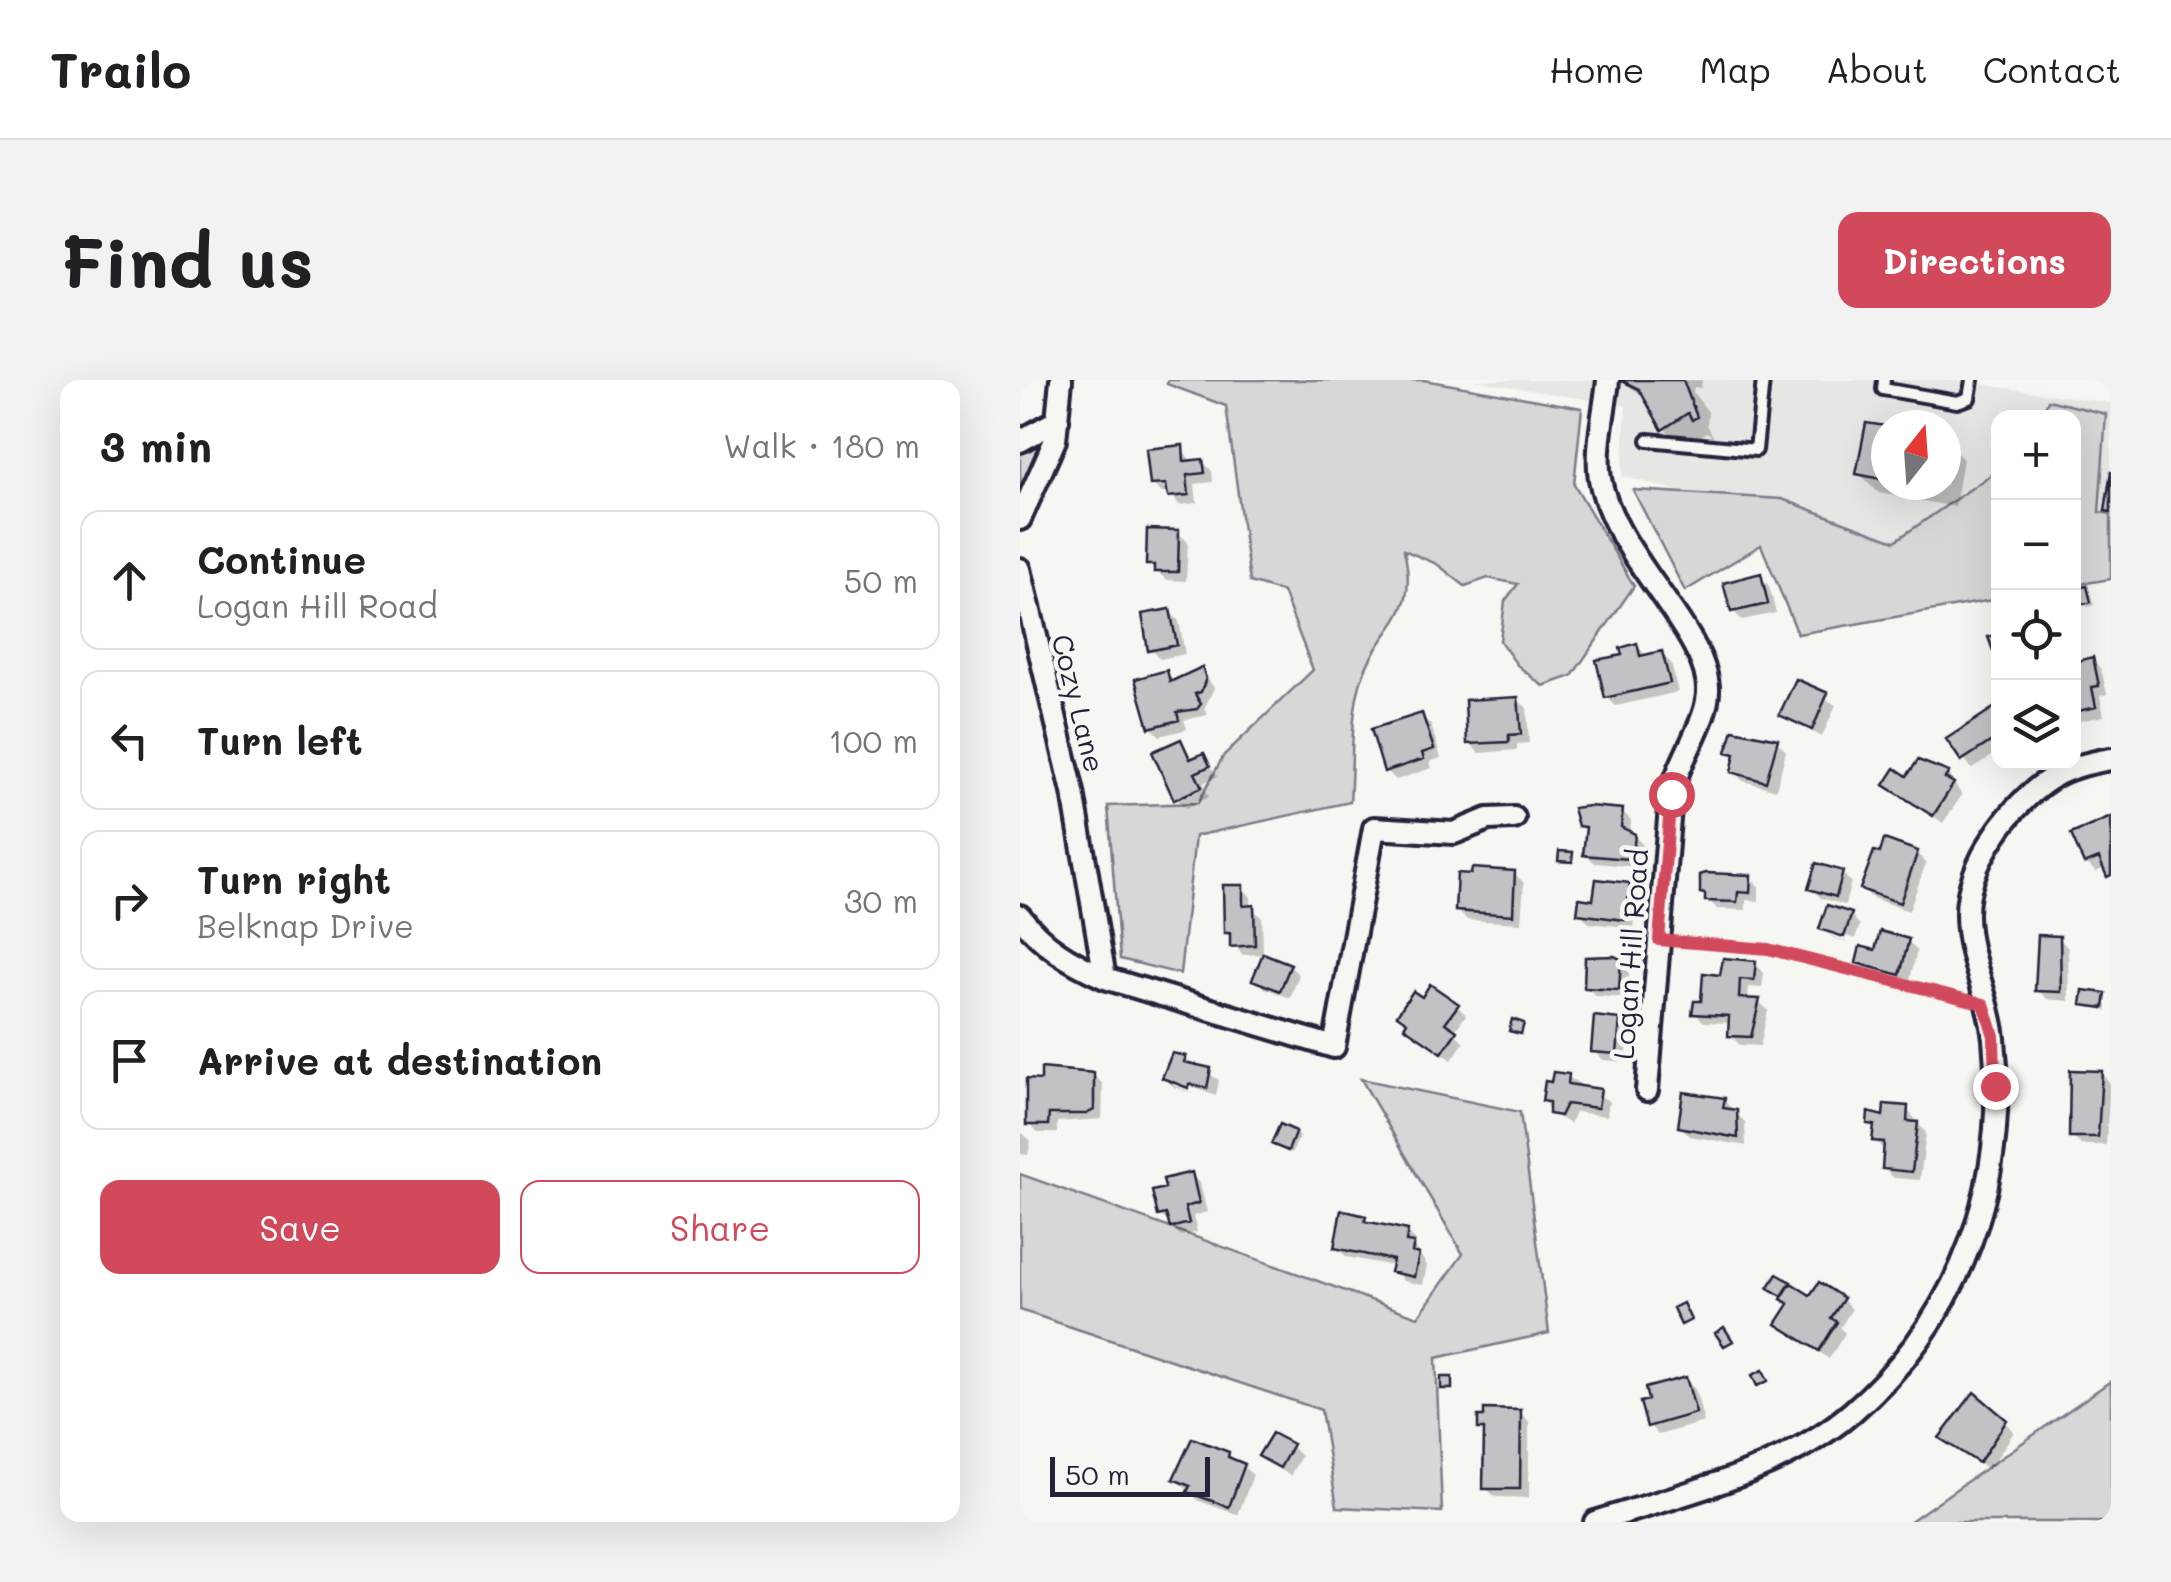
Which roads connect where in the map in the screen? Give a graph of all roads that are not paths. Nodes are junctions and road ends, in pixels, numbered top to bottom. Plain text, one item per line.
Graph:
1 (1061, 380) edge
2 (1608, 380) edge
3 (1763, 380) edge
4 (1884, 380) edge
5 (1972, 380) edge
6 (1058, 420) junction
7 (1648, 440) dead end
8 (1020, 441) edge
9 (1020, 519) edge
10 (1020, 569) edge
11 (2111, 758) edge
12 (1514, 818) dead end
13 (1020, 916) edge
14 (1105, 978) junction
15 (1647, 1090) dead end
16 (1595, 1522) edge

1 - 6 street
2 - 15 street, Logan Hill Road
3 - 7 lane
4 - 5 lane
6 - 8 street
6 - 9 street
10 - 14 street, Cozy Lane
11 - 16 street
12 - 14 street
13 - 14 street

